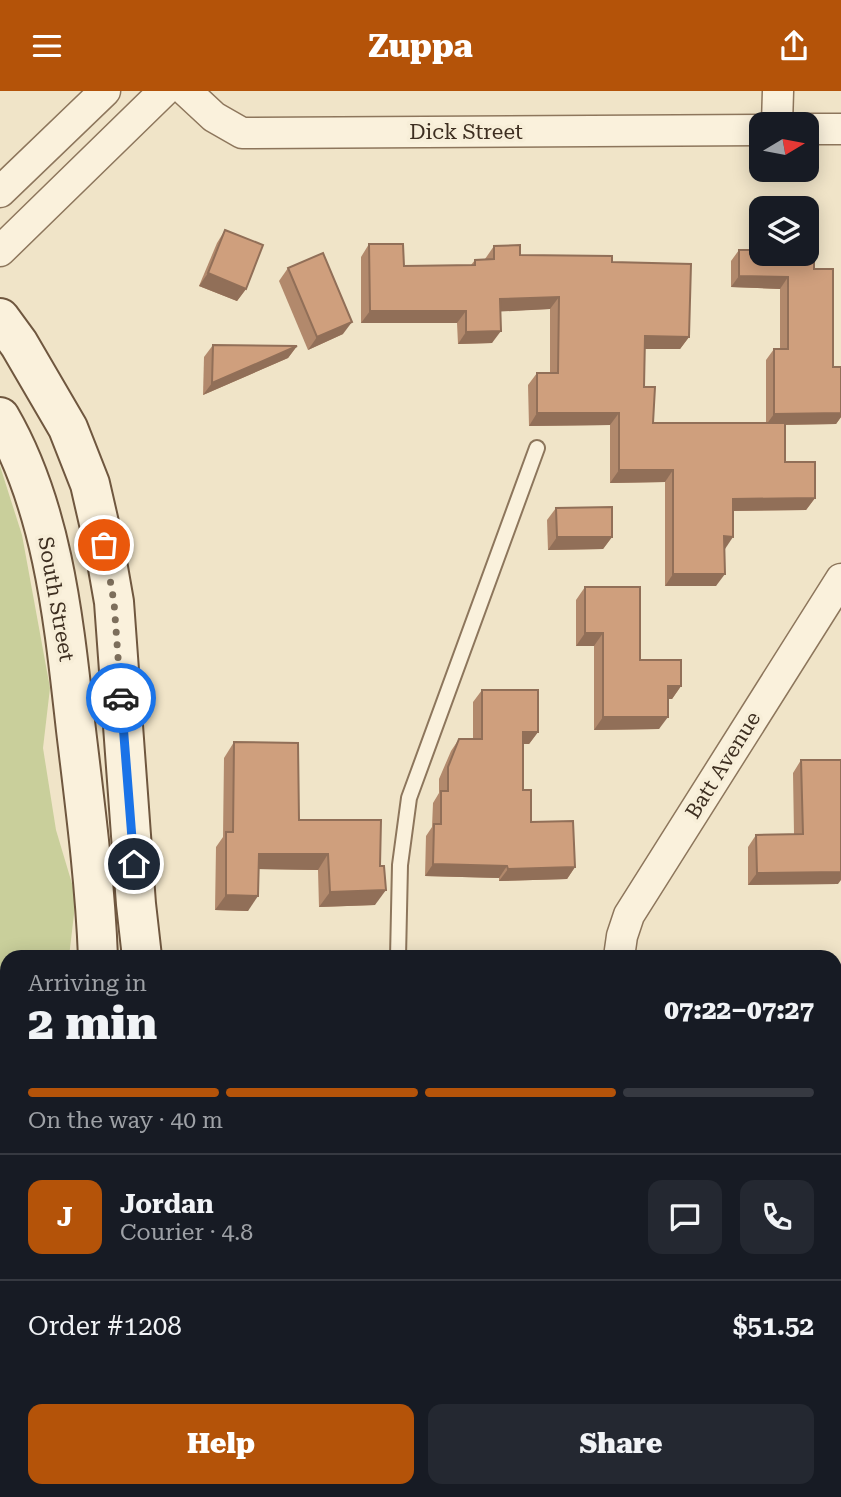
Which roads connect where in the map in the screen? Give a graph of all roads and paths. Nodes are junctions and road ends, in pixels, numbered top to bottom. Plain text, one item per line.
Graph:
1 (105, 91) edge
2 (164, 91) edge
3 (186, 91) edge
4 (778, 91) edge
5 (778, 112) edge
6 (819, 129) edge
7 (841, 129) edge
8 (749, 130) edge
9 (0, 193) edge
10 (0, 251) edge
11 (0, 318) edge
12 (0, 417) edge
13 (537, 449) dead end
14 (841, 579) edge
15 (97, 950) edge
16 (141, 950) edge
17 (398, 950) edge
18 (620, 950) edge

1 - 9 street
2 - 10 street
3 - 8 street, Dick Street
4 - 5 street
6 - 7 street
11 - 16 street
12 - 15 street, South Street
13 - 17 lane
14 - 18 street, Batt Avenue

